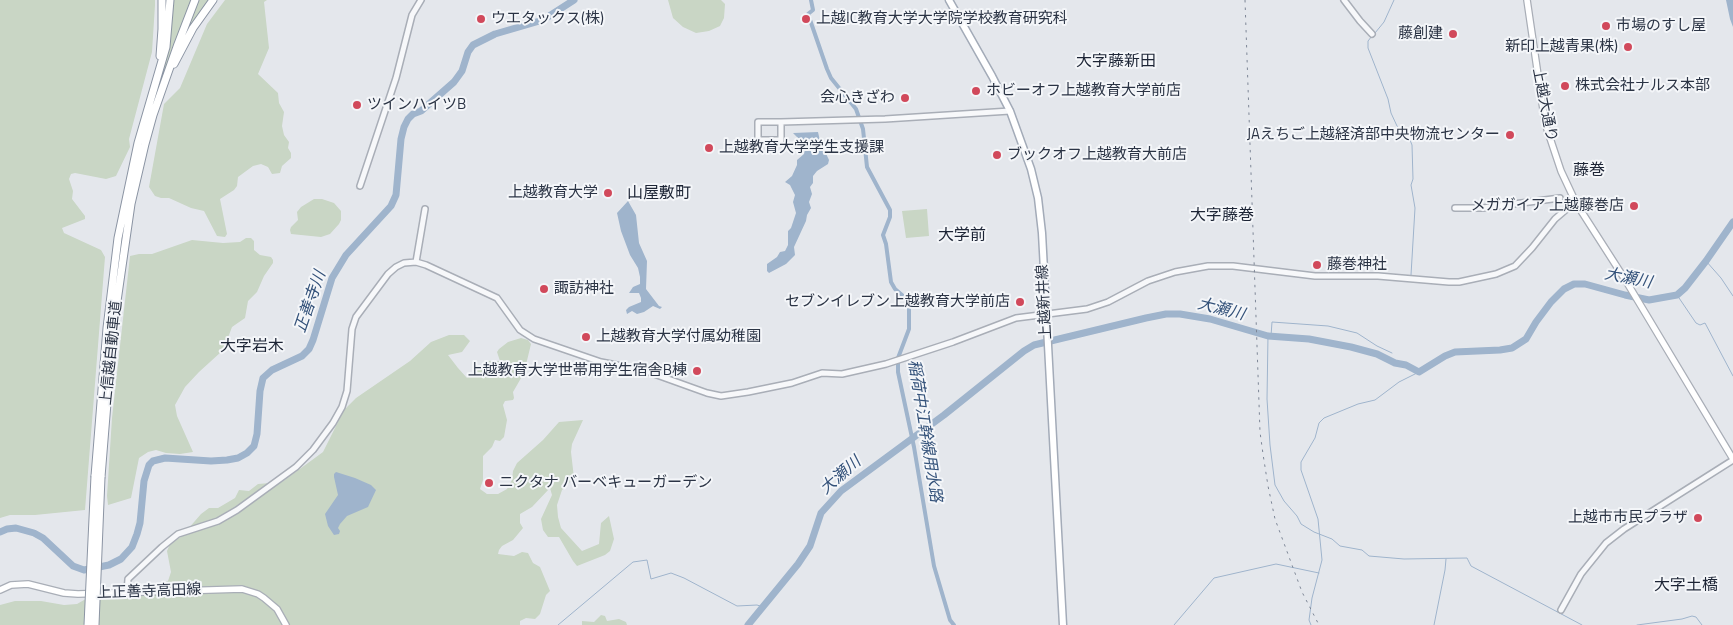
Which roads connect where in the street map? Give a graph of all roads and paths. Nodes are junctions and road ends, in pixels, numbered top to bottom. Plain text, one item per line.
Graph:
1 (162, 0) edge
2 (170, 0) edge
3 (195, 0) edge
4 (213, 0) edge
5 (421, 0) edge
6 (948, 0) edge
7 (1344, 0) edge
8 (1527, 0) edge
9 (1372, 34) dead end
10 (163, 86) junction
11 (152, 96) junction
12 (1010, 110) junction
13 (781, 122) junction
14 (360, 186) dead end
15 (1560, 198) dead end
16 (1576, 203) junction
17 (1455, 208) dead end
18 (425, 209) dead end
19 (416, 262) junction
20 (1045, 315) junction
21 (1733, 459) edge
22 (98, 477) junction
23 (0, 590) edge
24 (127, 592) junction
25 (1561, 610) dead end
26 (88, 625) edge
27 (95, 625) edge
28 (286, 625) edge
29 (1063, 625) edge

1 - 11 highway
2 - 11 highway
3 - 10 highway
4 - 10 highway
5 - 14 street
6 - 12 main road, 上越新井線
7 - 9 street
8 - 16 main road, 上越大通り
10 - 22 highway, 上信越自動車道
11 - 22 highway, 上信越自動車道
12 - 13 street
12 - 20 main road, 上越新井線
13 - 13 street
15 - 17 street
16 - 20 street
16 - 21 main road, 上越大通り
18 - 19 street
19 - 20 street
19 - 24 street
20 - 29 main road, 上越新井線
21 - 25 street
22 - 26 highway, 上信越自動車道, bridge
22 - 27 highway, 上信越自動車道, bridge
23 - 24 main road, 上正善寺高田線
24 - 28 main road, 上正善寺高田線

